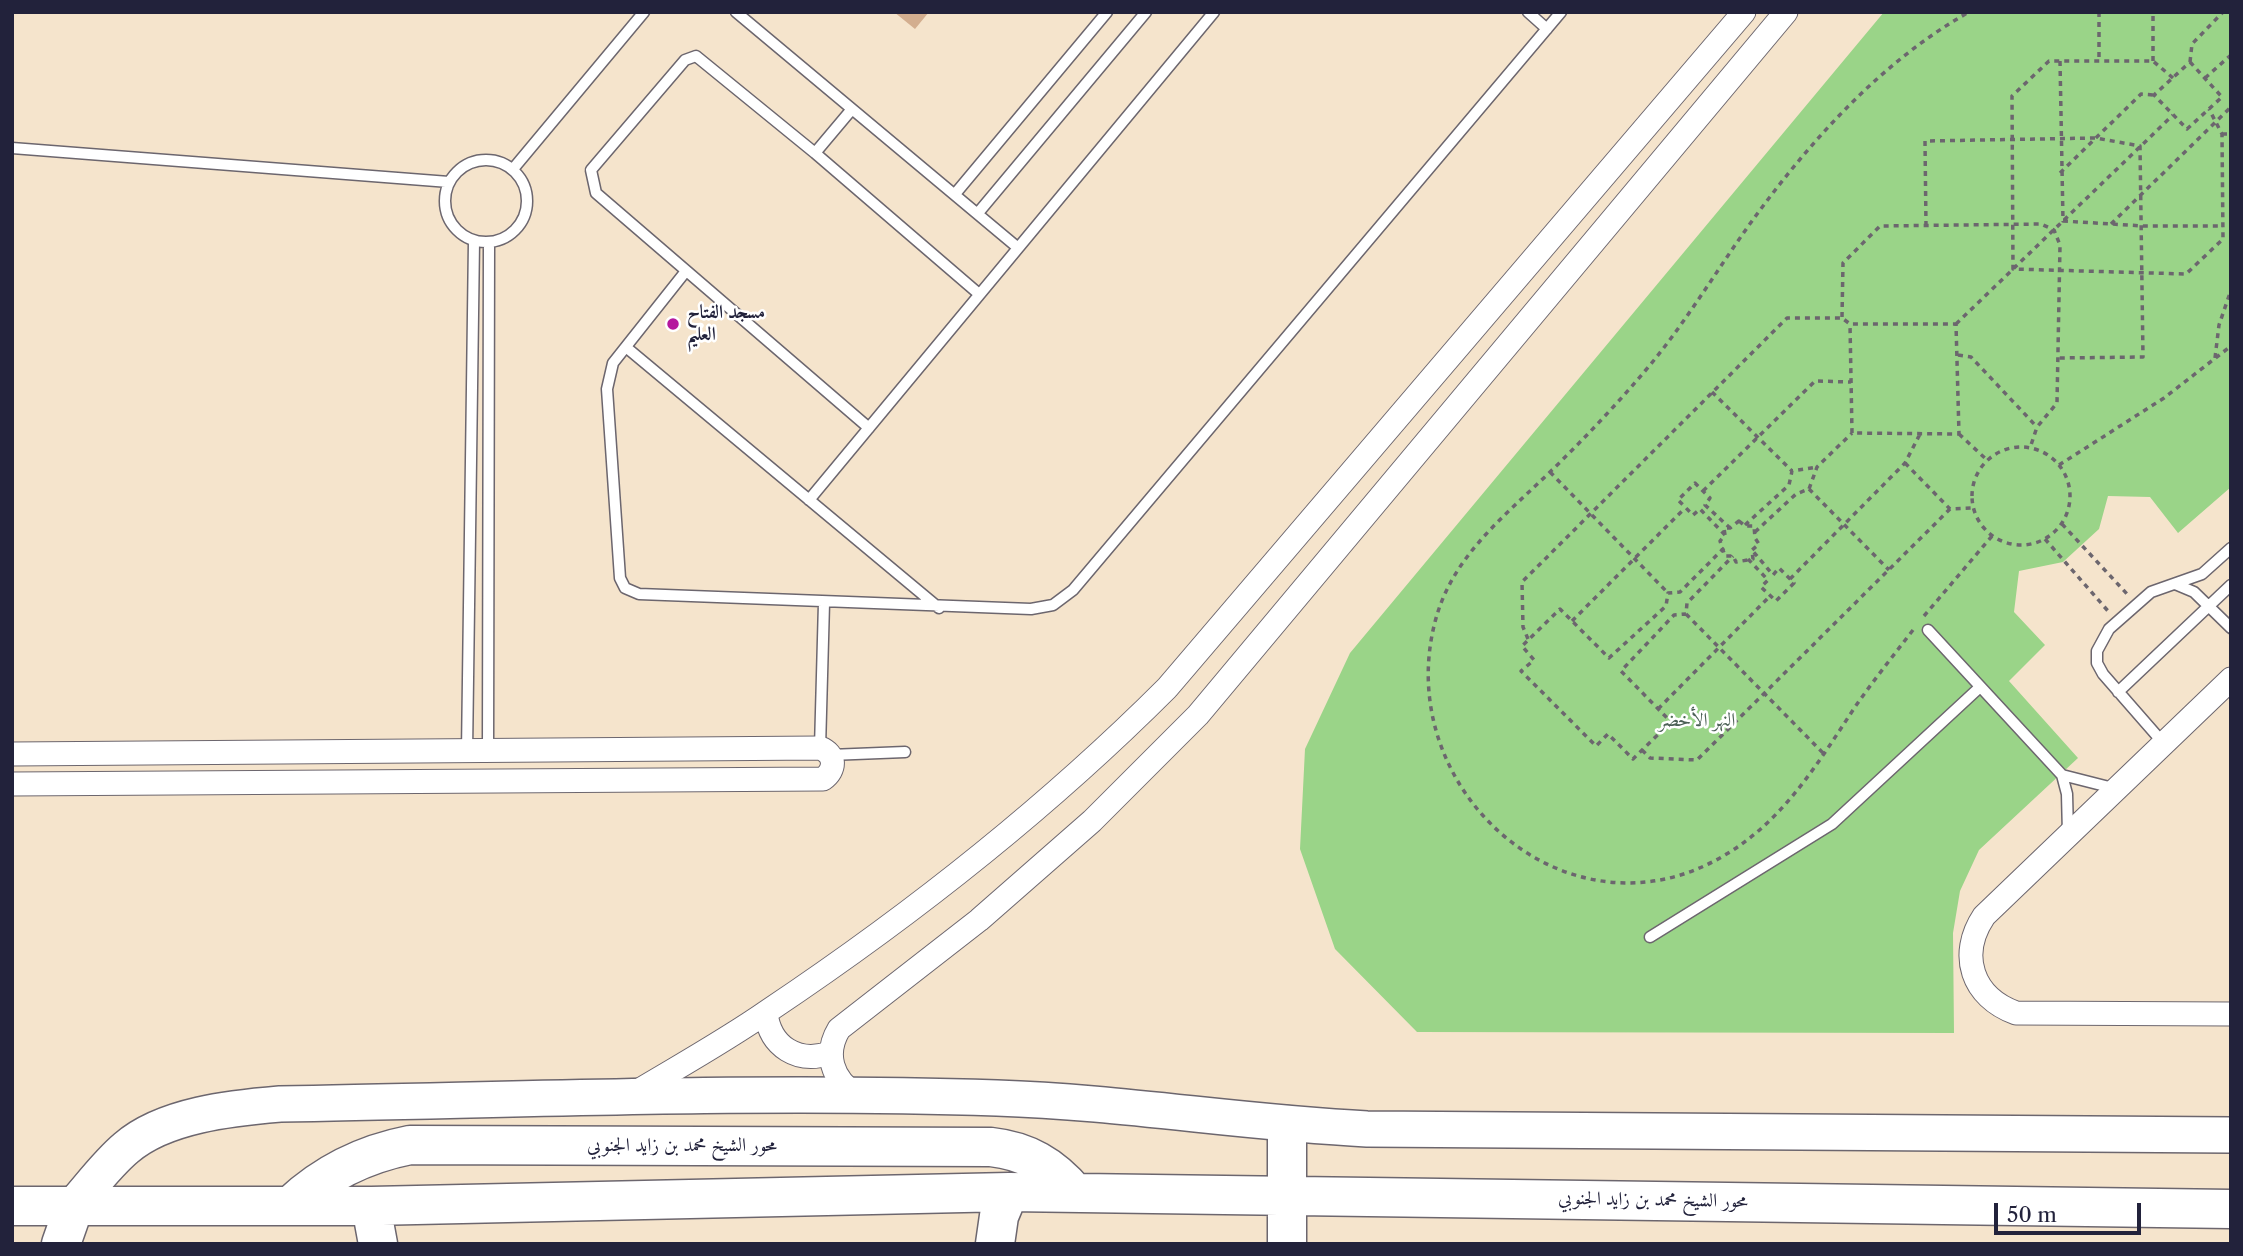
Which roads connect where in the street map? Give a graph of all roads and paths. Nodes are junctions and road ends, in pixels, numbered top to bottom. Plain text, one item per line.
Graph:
1 (644, 12) edge
2 (736, 12) edge
3 (1107, 12) edge
4 (1146, 12) edge
5 (1214, 12) edge
6 (1528, 12) edge
7 (1561, 12) edge
8 (1744, 12) edge
9 (1786, 12) edge
10 (1969, 12) edge
11 (2099, 12) edge
12 (2153, 12) edge
13 (2223, 12) edge
14 (1547, 29) junction
15 (2231, 55) edge
16 (2060, 60) junction
17 (2099, 61) junction
18 (2153, 61) junction
19 (2190, 62) junction
20 (2173, 78) junction
21 (2205, 78) junction
22 (2154, 95) junction
23 (2231, 107) edge
24 (852, 109) junction
25 (2209, 109) junction
26 (2172, 115) junction
27 (2216, 122) junction
28 (2222, 134) junction
29 (2231, 134) edge
30 (2096, 138) junction
31 (2060, 140) junction
32 (2012, 141) junction
33 (2140, 146) junction
34 (12, 148) edge
35 (816, 153) junction
36 (513, 169) junction
37 (2060, 173) junction
38 (2222, 179) junction
39 (2231, 179) edge
40 (449, 182) junction
41 (955, 194) junction
42 (2142, 194) junction
43 (978, 213) junction
44 (2063, 221) junction
45 (2111, 224) junction
46 (2012, 225) junction
47 (1926, 226) junction
48 (2143, 226) junction
49 (2223, 226) junction
50 (2054, 230) junction
51 (474, 241) junction
52 (489, 243) junction
53 (1017, 247) junction
54 (2013, 269) junction
55 (2059, 270) junction
56 (686, 271) junction
57 (2143, 272) junction
58 (2231, 290) edge
59 (979, 294) junction
60 (1842, 318) junction
61 (1850, 324) junction
62 (1956, 324) junction
63 (2231, 345) edge
64 (627, 348) junction
65 (1957, 355) junction
66 (2058, 358) junction
67 (2214, 360) junction
68 (1851, 382) junction
69 (1712, 392) junction
70 (2037, 427) junction
71 (869, 428) junction
72 (1852, 433) junction
73 (1920, 434) junction
74 (1959, 434) junction
75 (1758, 437) junction
76 (2030, 448) junction
77 (1987, 460) junction
78 (1905, 463) junction
79 (2059, 465) junction
80 (1817, 467) junction
81 (1792, 471) junction
82 (1550, 472) junction
83 (1809, 489) junction
84 (1703, 491) junction
85 (809, 500) junction
86 (1685, 508) junction
87 (1973, 508) junction
88 (1950, 509) junction
89 (1590, 514) junction
90 (2062, 523) junction
91 (1844, 525) junction
92 (1745, 526) junction
93 (1730, 528) junction
94 (1755, 532) junction
95 (1725, 536) junction
96 (1992, 536) junction
97 (2045, 539) junction
98 (1724, 548) junction
99 (2231, 548) edge
100 (1752, 550) junction
101 (1733, 556) junction
102 (1634, 559) junction
103 (1748, 559) junction
104 (1888, 570) junction
105 (1790, 579) junction
106 (2173, 583) junction
107 (2231, 585) edge
108 (1668, 593) junction
109 (1770, 596) junction
110 (824, 603) junction
111 (2137, 605) junction
112 (2209, 606) junction
113 (939, 608) junction
114 (1686, 614) junction
115 (1572, 621) junction
116 (2117, 622) junction
117 (2231, 628) edge
118 (1928, 630) dead end
119 (1528, 639) junction
120 (1719, 647) junction
121 (2231, 679) edge
122 (1980, 687) junction
123 (2118, 692) junction
124 (1764, 694) junction
125 (1658, 709) junction
126 (2165, 746) junction
127 (1642, 750) junction
128 (477, 752) junction
129 (825, 752) junction
130 (905, 752) dead end
131 (172, 753) junction
132 (12, 754) edge
133 (1824, 754) junction
134 (2062, 775) junction
135 (171, 783) junction
136 (12, 784) edge
137 (2118, 790) junction
138 (2068, 838) junction
139 (1650, 937) dead end
140 (766, 1013) junction
141 (2231, 1014) edge
142 (830, 1053) junction
143 (856, 1096) junction
144 (626, 1098) junction
145 (1287, 1125) junction
146 (2231, 1135) edge
147 (1009, 1192) junction
148 (1075, 1193) junction
149 (1288, 1195) junction
150 (75, 1204) junction
151 (12, 1206) edge
152 (290, 1206) junction
153 (371, 1206) junction
154 (2231, 1209) edge
155 (61, 1244) edge
156 (378, 1244) edge
157 (995, 1244) edge
158 (1287, 1244) edge

1 - 36 lane
2 - 24 lane
3 - 41 lane
4 - 43 lane
5 - 53 lane
6 - 14 lane
7 - 14 lane
8 - 140 street
9 - 142 street
10 - 82 path
11 - 17 path
12 - 18 path
13 - 19 path
14 - 113 lane
15 - 21 path
16 - 17 path
16 - 31 path
16 - 32 path
17 - 18 path
18 - 20 path
19 - 20 path
19 - 21 path
20 - 22 path
21 - 25 path
22 - 26 path
22 - 30 path
23 - 27 path
24 - 35 lane
24 - 41 lane
25 - 26 path
25 - 27 path
26 - 33 path
27 - 28 path
27 - 42 path
28 - 29 path
28 - 38 path
30 - 31 path
30 - 33 path
30 - 37 path
31 - 32 path
31 - 37 path
32 - 46 path
32 - 47 path
33 - 42 path
33 - 44 path
34 - 40 lane
35 - 56 lane
35 - 59 lane
36 - 40 lane
36 - 52 lane
37 - 44 path
38 - 39 path
38 - 49 path
40 - 51 lane
41 - 43 lane
42 - 45 path
42 - 48 path
43 - 53 lane
44 - 45 path
44 - 50 path
45 - 48 path
46 - 47 path
46 - 50 path
46 - 54 path
47 - 60 path
48 - 49 path
48 - 57 path
49 - 57 path
50 - 54 path
50 - 55 path
51 - 52 lane
51 - 128 lane
52 - 128 lane
53 - 59 lane
54 - 55 path
54 - 62 path
55 - 57 path
55 - 66 path
56 - 64 lane
56 - 71 lane
57 - 66 path
58 - 67 path
59 - 71 lane
60 - 61 path
60 - 69 path
61 - 62 path
61 - 68 path
62 - 65 path
63 - 67 path
64 - 85 lane
64 - 110 lane
65 - 70 path
65 - 74 path
66 - 70 path
67 - 79 path
68 - 72 path
68 - 75 path
69 - 75 path
69 - 89 path
70 - 76 path
71 - 85 lane
72 - 73 path
72 - 80 path
73 - 74 path
73 - 78 path
74 - 77 path
75 - 81 path
75 - 84 path
76 - 77 path
76 - 79 path
77 - 87 path
78 - 88 path
78 - 91 path
79 - 90 path
80 - 81 path
80 - 83 path
81 - 92 path
82 - 89 path
82 - 133 path
83 - 91 path
83 - 94 path
84 - 86 path
84 - 93 path
85 - 113 lane
86 - 95 path
86 - 102 path
87 - 88 path
87 - 96 path
88 - 104 path
89 - 102 path
89 - 119 path
90 - 97 path
90 - 111 path
91 - 104 path
91 - 105 path
92 - 93 path
92 - 94 path
93 - 95 path
94 - 100 path
95 - 98 path
96 - 97 path
96 - 133 path
97 - 116 path
98 - 101 path
98 - 108 path
99 - 106 lane
100 - 103 path
100 - 105 path
101 - 103 path
101 - 114 path
102 - 108 path
102 - 115 path
103 - 109 path
104 - 124 path
105 - 109 path
106 - 111 lane
106 - 112 lane
107 - 112 lane
108 - 115 path
109 - 120 path
110 - 113 lane
110 - 129 lane
111 - 116 lane
112 - 117 lane
112 - 123 lane
114 - 120 path
114 - 125 path
115 - 119 path
116 - 123 lane
118 - 122 lane
119 - 127 path
120 - 124 path
120 - 125 path
121 - 126 street
122 - 134 lane
122 - 139 lane
123 - 126 lane
124 - 127 path
124 - 133 path
125 - 127 path
126 - 137 street
128 - 129 street
128 - 131 street
129 - 130 lane
129 - 135 street
131 - 132 street
131 - 135 street
134 - 137 lane
134 - 138 lane
135 - 136 street
137 - 138 street
138 - 141 street
140 - 142 street
140 - 144 street
142 - 143 street
143 - 144 main road
143 - 145 main road
144 - 150 main road
145 - 146 main road
145 - 149 highway
147 - 148 highway, محور الشيخ محمد بن زايد الجنوبي
147 - 153 highway, محور الشيخ محمد بن زايد الجنوبي
147 - 157 highway
148 - 149 highway, محور الشيخ محمد بن زايد الجنوبي
148 - 152 highway, محور الشيخ محمد بن زايد الجنوبي
149 - 154 highway, محور الشيخ محمد بن زايد الجنوبي
149 - 158 highway
150 - 151 highway, محور الشيخ محمد بن زايد الجنوبي
150 - 152 highway, محور الشيخ محمد بن زايد الجنوبي
150 - 155 highway
152 - 153 highway, محور الشيخ محمد بن زايد الجنوبي
153 - 156 highway

